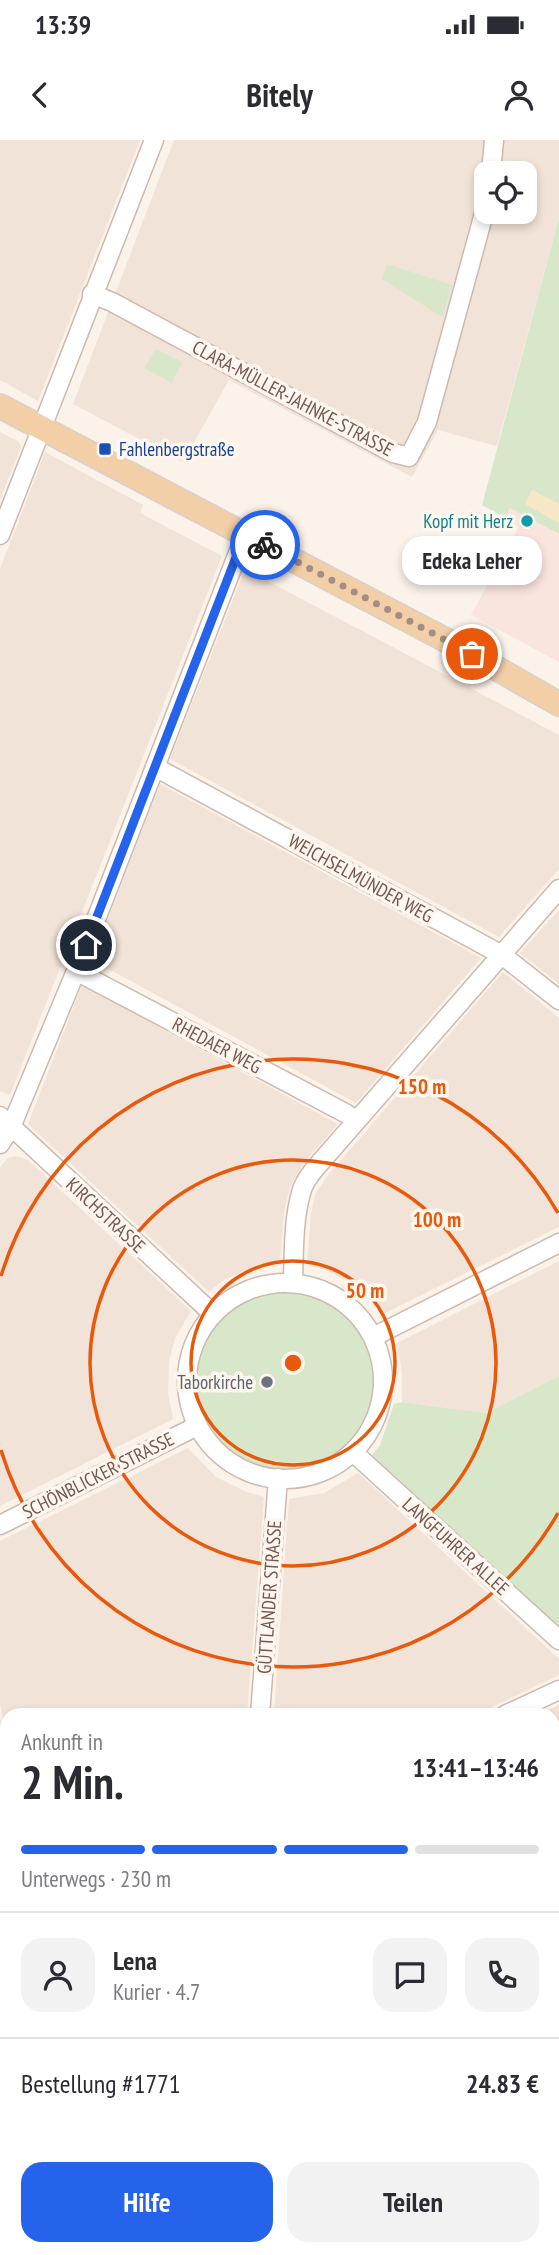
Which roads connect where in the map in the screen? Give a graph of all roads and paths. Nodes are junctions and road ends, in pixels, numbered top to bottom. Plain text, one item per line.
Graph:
1 (154, 140) edge
2 (494, 140) edge
3 (492, 161) edge
4 (481, 224) edge
5 (92, 294) junction
6 (0, 406) edge
7 (41, 427) junction
8 (0, 535) edge
9 (246, 536) junction
10 (559, 704) edge
11 (155, 767) junction
12 (559, 889) edge
13 (502, 955) junction
14 (76, 971) junction
15 (559, 1000) edge
16 (6, 1121) edge
17 (356, 1121) junction
18 (0, 1144) edge
19 (559, 1243) edge
20 (293, 1282) junction
21 (212, 1313) junction
22 (373, 1337) junction
23 (197, 1426) junction
24 (354, 1452) junction
25 (278, 1478) junction
26 (0, 1525) edge
27 (559, 1640) edge
28 (559, 1690) edge
29 (261, 1708) edge
30 (520, 1708) edge

1 - 5 street
2 - 3 street
4 - 5 street, CLARA-MÜLLER-JAHNKE-STRASSE
5 - 7 street
6 - 7 main road
7 - 8 street
7 - 9 main road
9 - 10 main road
9 - 11 street
11 - 13 street, WEICHSELMÜNDER WEG
11 - 14 street
12 - 13 street
13 - 15 street, WEICHSELMÜNDER WEG
13 - 17 street
14 - 16 street
14 - 17 street, RHEDAER WEG
16 - 18 street
16 - 21 street, KIRCHSTRASSE
17 - 20 street
19 - 22 street
20 - 21 street, SCHÖNBLICKER STRASSE
20 - 22 street, SCHÖNBLICKER STRASSE
21 - 23 street, SCHÖNBLICKER STRASSE
22 - 24 street, SCHÖNBLICKER STRASSE
23 - 25 street, SCHÖNBLICKER STRASSE
23 - 26 street, SCHÖNBLICKER STRASSE
24 - 25 street, SCHÖNBLICKER STRASSE
24 - 27 street, LANGFUHRER ALLEE
25 - 29 street, GÜTTLANDER STRASSE
28 - 30 street

